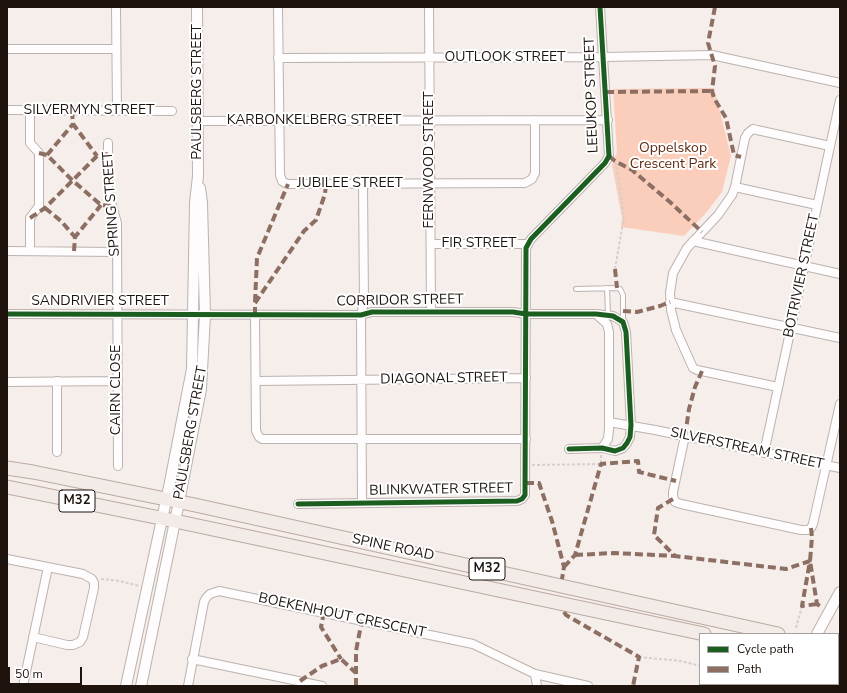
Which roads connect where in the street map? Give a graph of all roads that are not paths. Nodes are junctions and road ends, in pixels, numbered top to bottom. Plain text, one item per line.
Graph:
1 (116, 7) edge
2 (197, 7) edge
3 (278, 7) edge
4 (430, 7) edge
5 (600, 7) edge
6 (7, 49) edge
7 (116, 49) junction
8 (604, 57) junction
9 (278, 58) junction
10 (430, 58) junction
11 (840, 83) edge
12 (840, 100) edge
13 (7, 110) edge
14 (30, 110) junction
15 (117, 111) junction
16 (172, 112) dead end
17 (430, 120) junction
18 (535, 120) junction
19 (608, 120) junction
20 (198, 121) junction
21 (278, 121) junction
22 (108, 143) dead end
23 (830, 146) junction
24 (198, 176) junction
25 (430, 183) junction
26 (363, 184) junction
27 (735, 188) junction
28 (817, 205) junction
29 (693, 241) junction
30 (431, 244) junction
31 (528, 244) junction
32 (30, 251) junction
33 (7, 252) edge
34 (117, 252) junction
35 (804, 266) junction
36 (840, 274) edge
37 (607, 288) junction
38 (576, 289) dead end
39 (670, 302) junction
40 (431, 312) junction
41 (7, 314) edge
42 (117, 314) junction
43 (193, 314) junction
44 (526, 314) junction
45 (596, 314) junction
46 (255, 315) junction
47 (361, 315) junction
48 (204, 316) junction
49 (608, 316) junction
50 (623, 322) junction
51 (791, 328) junction
52 (840, 338) edge
53 (526, 378) junction
54 (362, 380) junction
55 (57, 381) junction
56 (117, 381) junction
57 (256, 381) junction
58 (7, 382) edge
59 (778, 387) junction
60 (840, 404) edge
61 (609, 422) junction
62 (631, 425) junction
63 (685, 436) junction
64 (526, 439) junction
65 (363, 440) junction
66 (602, 448) junction
67 (569, 449) dead end
68 (57, 452) dead end
69 (764, 453) junction
70 (118, 466) dead end
71 (826, 466) junction
72 (7, 468) edge
73 (840, 468) edge
74 (7, 487) edge
75 (166, 500) junction
76 (179, 502) junction
77 (362, 503) junction
78 (298, 504) dead end
79 (162, 519) junction
80 (175, 521) junction
81 (7, 558) edge
82 (48, 567) junction
83 (840, 592) edge
84 (699, 633) edge
85 (773, 633) edge
86 (818, 633) edge
87 (33, 637) junction
88 (192, 659) junction
89 (535, 674) junction
90 (22, 686) edge
91 (126, 686) edge
92 (141, 686) edge
93 (188, 686) edge
94 (322, 686) edge
95 (537, 686) edge
96 (588, 686) edge

1 - 7 street
2 - 20 street, PAULSBERG STREET
3 - 9 street
4 - 10 street, FERNWOOD STREET
5 - 8 street, LEEUKOP STREET
6 - 7 street
7 - 15 street
8 - 10 street, OUTLOOK STREET
8 - 11 street, OUTLOOK STREET
8 - 19 street, LEEUKOP STREET
9 - 10 street, OUTLOOK STREET
9 - 21 street
10 - 17 street, FERNWOOD STREET
12 - 23 street, BOTRIVIER STREET
13 - 14 street, SILVERMYN STREET
14 - 15 street, SILVERMYN STREET
14 - 32 street
15 - 16 street, SILVERMYN STREET
17 - 18 street, KARBONKELBERG STREET
17 - 21 street, KARBONKELBERG STREET
17 - 25 street, FERNWOOD STREET
18 - 19 street, KARBONKELBERG STREET
18 - 25 street, JUBILEE STREET
19 - 31 street, LEEUKOP STREET
20 - 21 street, KARBONKELBERG STREET
20 - 24 street, PAULSBERG STREET
21 - 26 street, JUBILEE STREET
22 - 34 street, SPRING STREET
23 - 27 street
23 - 28 street, BOTRIVIER STREET
24 - 43 street, PAULSBERG STREET
24 - 48 street, PAULSBERG STREET
25 - 26 street, JUBILEE STREET
25 - 30 street, FERNWOOD STREET
26 - 47 street, BLINKWATER STREET
27 - 28 street
27 - 29 street
28 - 35 street, BOTRIVIER STREET
29 - 35 street
29 - 39 street
30 - 31 street, FIR STREET
30 - 40 street, FERNWOOD STREET
31 - 44 street
32 - 33 street
32 - 34 street
34 - 42 street, SPRING STREET
35 - 36 street
35 - 51 street, BOTRIVIER STREET
37 - 38 lane
37 - 49 lane
37 - 50 lane
39 - 51 street
39 - 59 street
40 - 44 street, CORRIDOR STREET
40 - 47 street, CORRIDOR STREET
41 - 42 street, SANDRIVIER STREET
42 - 43 street, SANDRIVIER STREET
42 - 56 street, CAIRN CLOSE
43 - 48 street, SANDRIVIER STREET
43 - 75 street, PAULSBERG STREET
44 - 45 street, CORRIDOR STREET
44 - 53 street
45 - 49 street, CORRIDOR STREET
45 - 61 street
46 - 47 street, CORRIDOR STREET
46 - 48 street, CORRIDOR STREET
46 - 57 street
47 - 54 street, BLINKWATER STREET
48 - 76 street, PAULSBERG STREET
49 - 50 street, CORRIDOR STREET
50 - 62 street
51 - 52 street
51 - 59 street, BOTRIVIER STREET
53 - 54 street, DIAGONAL STREET
53 - 64 street
54 - 57 street, DIAGONAL STREET
54 - 65 street, BLINKWATER STREET
55 - 56 street
55 - 58 street
55 - 68 street
56 - 70 street, CAIRN CLOSE
57 - 65 street
59 - 69 street, BOTRIVIER STREET
60 - 71 street
61 - 62 street, SILVERSTREAM STREET
61 - 66 street
62 - 63 street, SILVERSTREAM STREET
62 - 66 street
63 - 69 street, SILVERSTREAM STREET
63 - 71 street
64 - 65 street
64 - 77 street, BLINKWATER STREET
65 - 77 street, BLINKWATER STREET
66 - 67 street
69 - 71 street, SILVERSTREAM STREET
71 - 73 street, SILVERSTREAM STREET
72 - 75 main road, SPINE ROAD / M32
74 - 79 main road, SPINE ROAD / M32
75 - 76 main road, SPINE ROAD / M32
75 - 79 street, PAULSBERG STREET
76 - 80 street, PAULSBERG STREET
76 - 85 main road, SPINE ROAD / M32
77 - 78 street, BLINKWATER STREET
79 - 80 main road, SPINE ROAD / M32
79 - 91 street, PAULSBERG STREET
80 - 84 main road, SPINE ROAD / M32
80 - 92 street, PAULSBERG STREET
81 - 82 street
82 - 87 street
82 - 87 street
83 - 86 street
87 - 90 street
88 - 89 street, BOEKENHOUT CRESCENT
88 - 93 street, BOEKENHOUT CRESCENT
88 - 94 street
89 - 95 street
89 - 96 street, BOEKENHOUT CRESCENT

